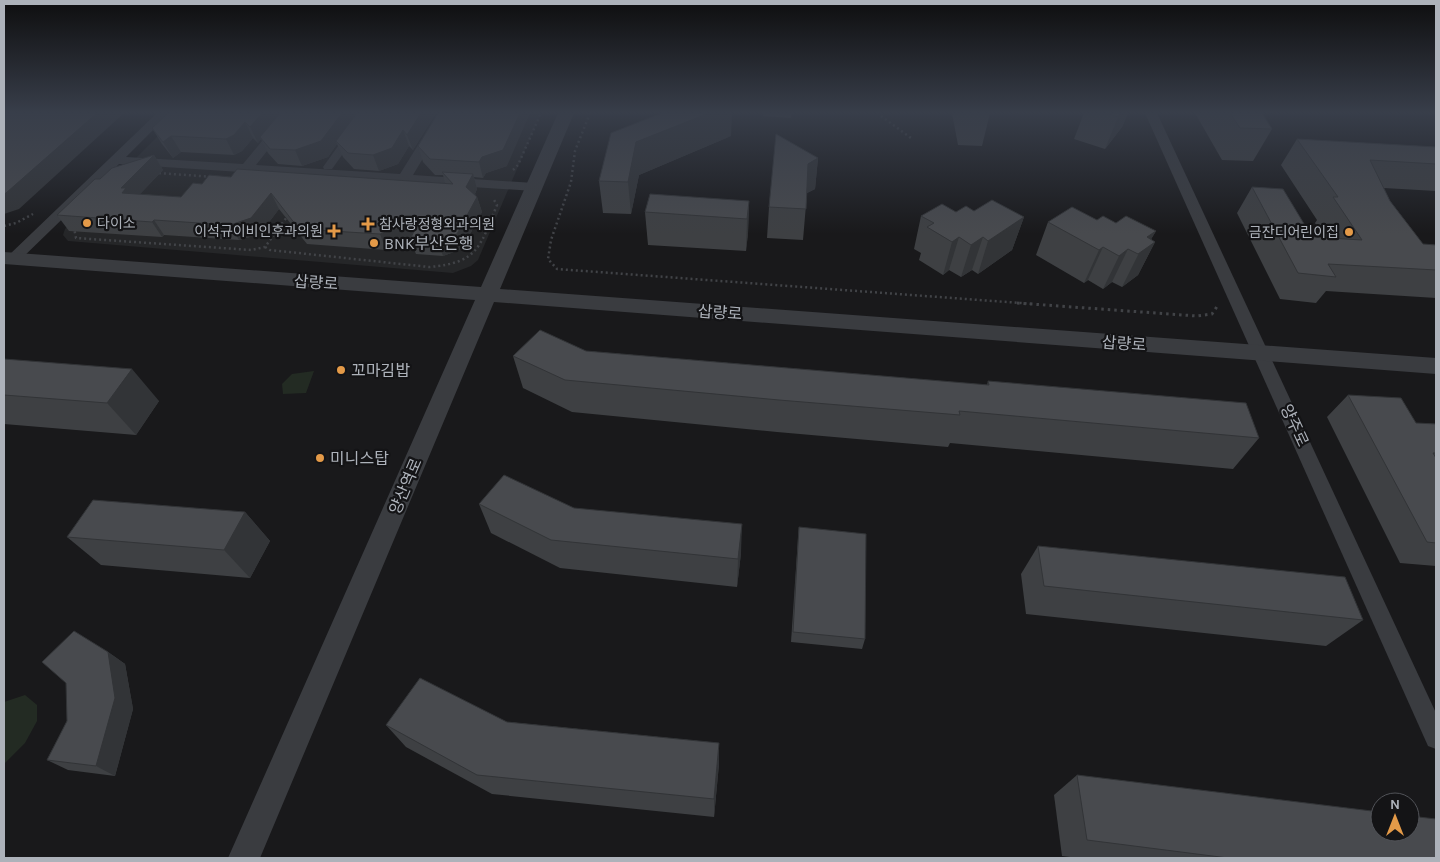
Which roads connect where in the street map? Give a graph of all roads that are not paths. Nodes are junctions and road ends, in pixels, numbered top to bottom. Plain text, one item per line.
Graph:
1 (122, 153) edge
2 (258, 153) edge
3 (338, 153) edge
4 (420, 153) edge
5 (549, 153) edge
6 (1169, 153) edge
7 (115, 160) junction
8 (328, 167) dead end
9 (246, 168) junction
10 (404, 179) junction
11 (534, 187) junction
12 (8, 259) edge
13 (487, 295) junction
14 (1261, 353) junction
15 (1436, 366) edge
16 (1436, 738) edge
17 (244, 858) edge

1 - 7 street
2 - 9 street
3 - 8 street
4 - 10 street
5 - 11 street, 양산역로
6 - 14 street, 양주로
7 - 9 street
7 - 12 street
9 - 10 street
10 - 11 street
11 - 13 street, 양산역로
12 - 13 street, 삽량로
13 - 14 street, 삽량로
13 - 17 street, 양산역로
14 - 15 street, 삽량로
14 - 16 street, 양주로

